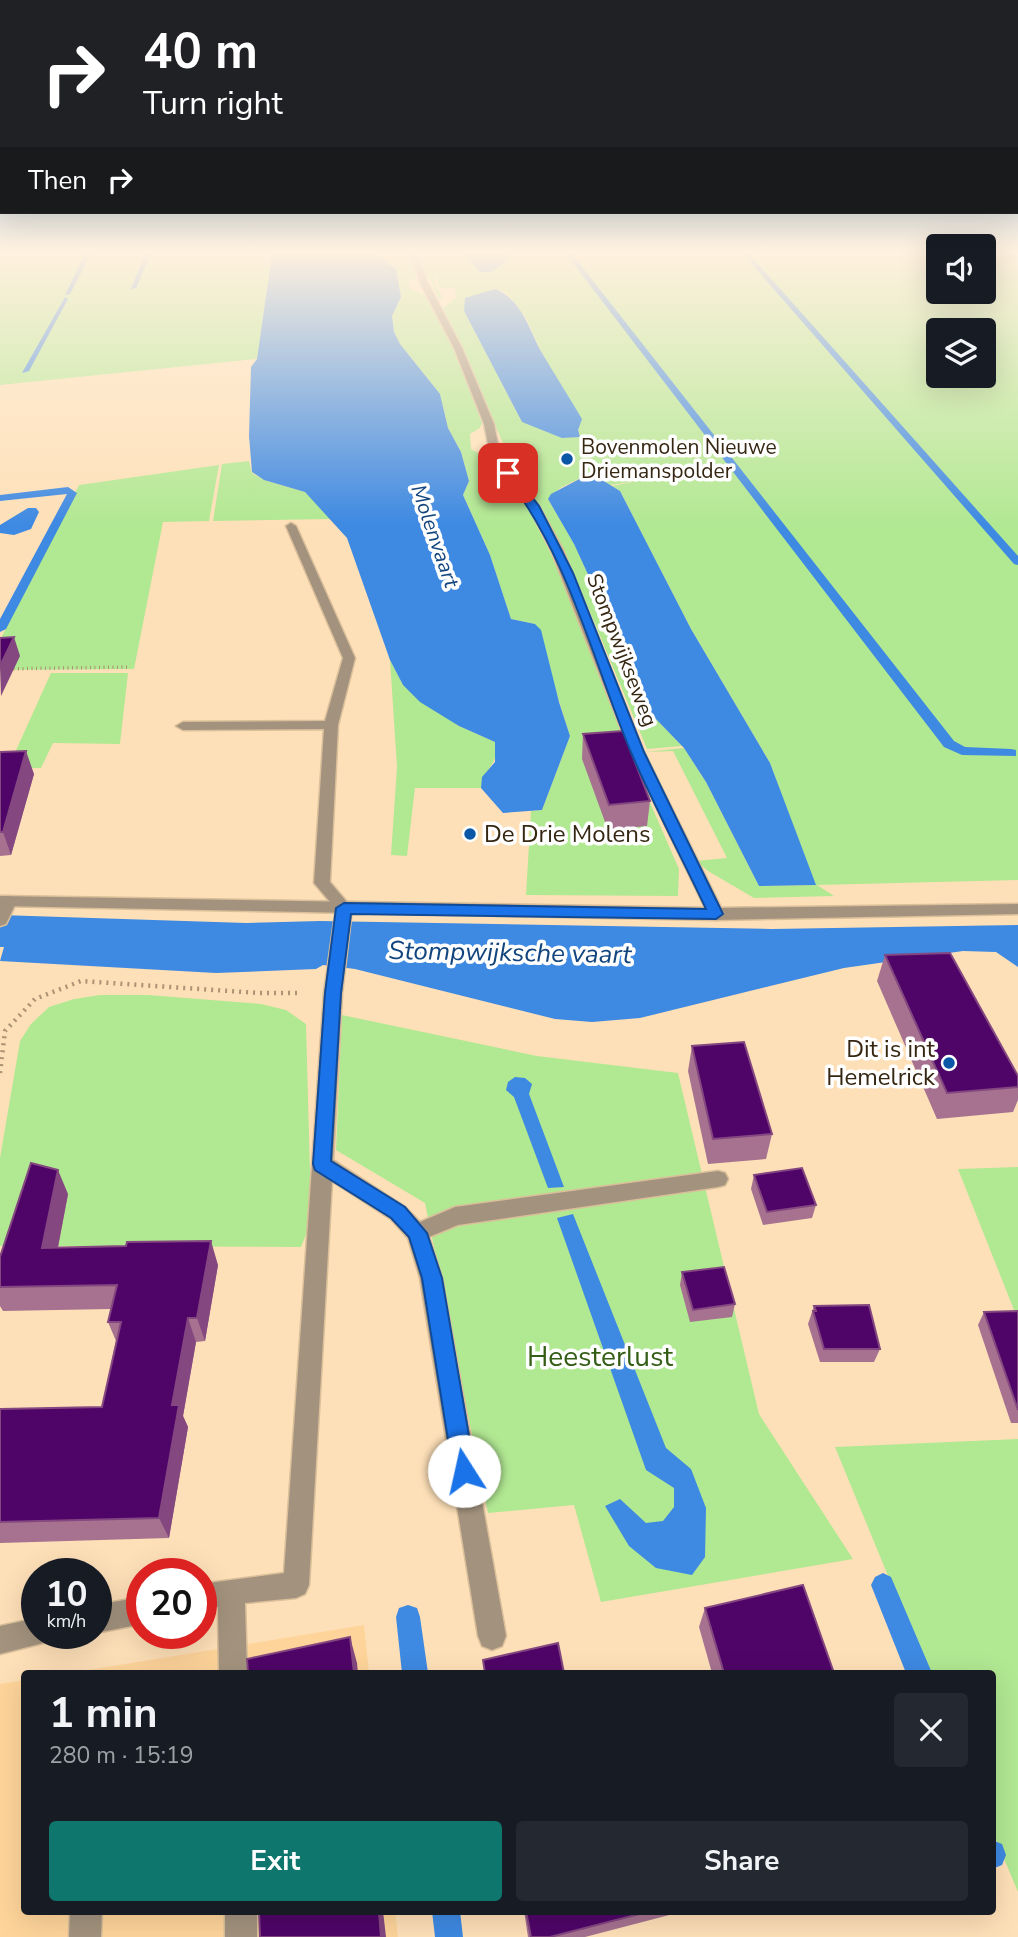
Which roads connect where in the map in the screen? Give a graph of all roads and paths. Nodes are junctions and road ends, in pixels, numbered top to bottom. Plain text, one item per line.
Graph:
1 (456, 344) edge
2 (291, 526) dead end
3 (127, 667) dead end
4 (0, 669) edge
5 (331, 725) junction
6 (183, 726) dead end
7 (3, 908) edge
8 (1018, 909) edge
9 (716, 914) junction
10 (343, 915) junction
11 (334, 984) junction
12 (0, 1073) edge
13 (322, 1164) junction
14 (718, 1179) dead end
15 (417, 1233) junction
16 (230, 1591) junction
17 (217, 1594) edge
18 (21, 1635) edge
19 (492, 1636) dead end
20 (0, 1640) edge
21 (233, 1670) edge
22 (86, 1915) edge
23 (241, 1915) edge
24 (85, 1937) edge
25 (242, 1937) edge

1 - 9 street, Stompwijkseweg
2 - 5 street
3 - 4 path
5 - 6 street
5 - 10 street
7 - 10 street
8 - 9 street
9 - 10 street
10 - 11 street
11 - 12 path
11 - 13 street
13 - 15 street
13 - 16 street
14 - 15 street
15 - 19 street
16 - 17 street
16 - 21 street
18 - 20 street
22 - 24 street
23 - 25 street

